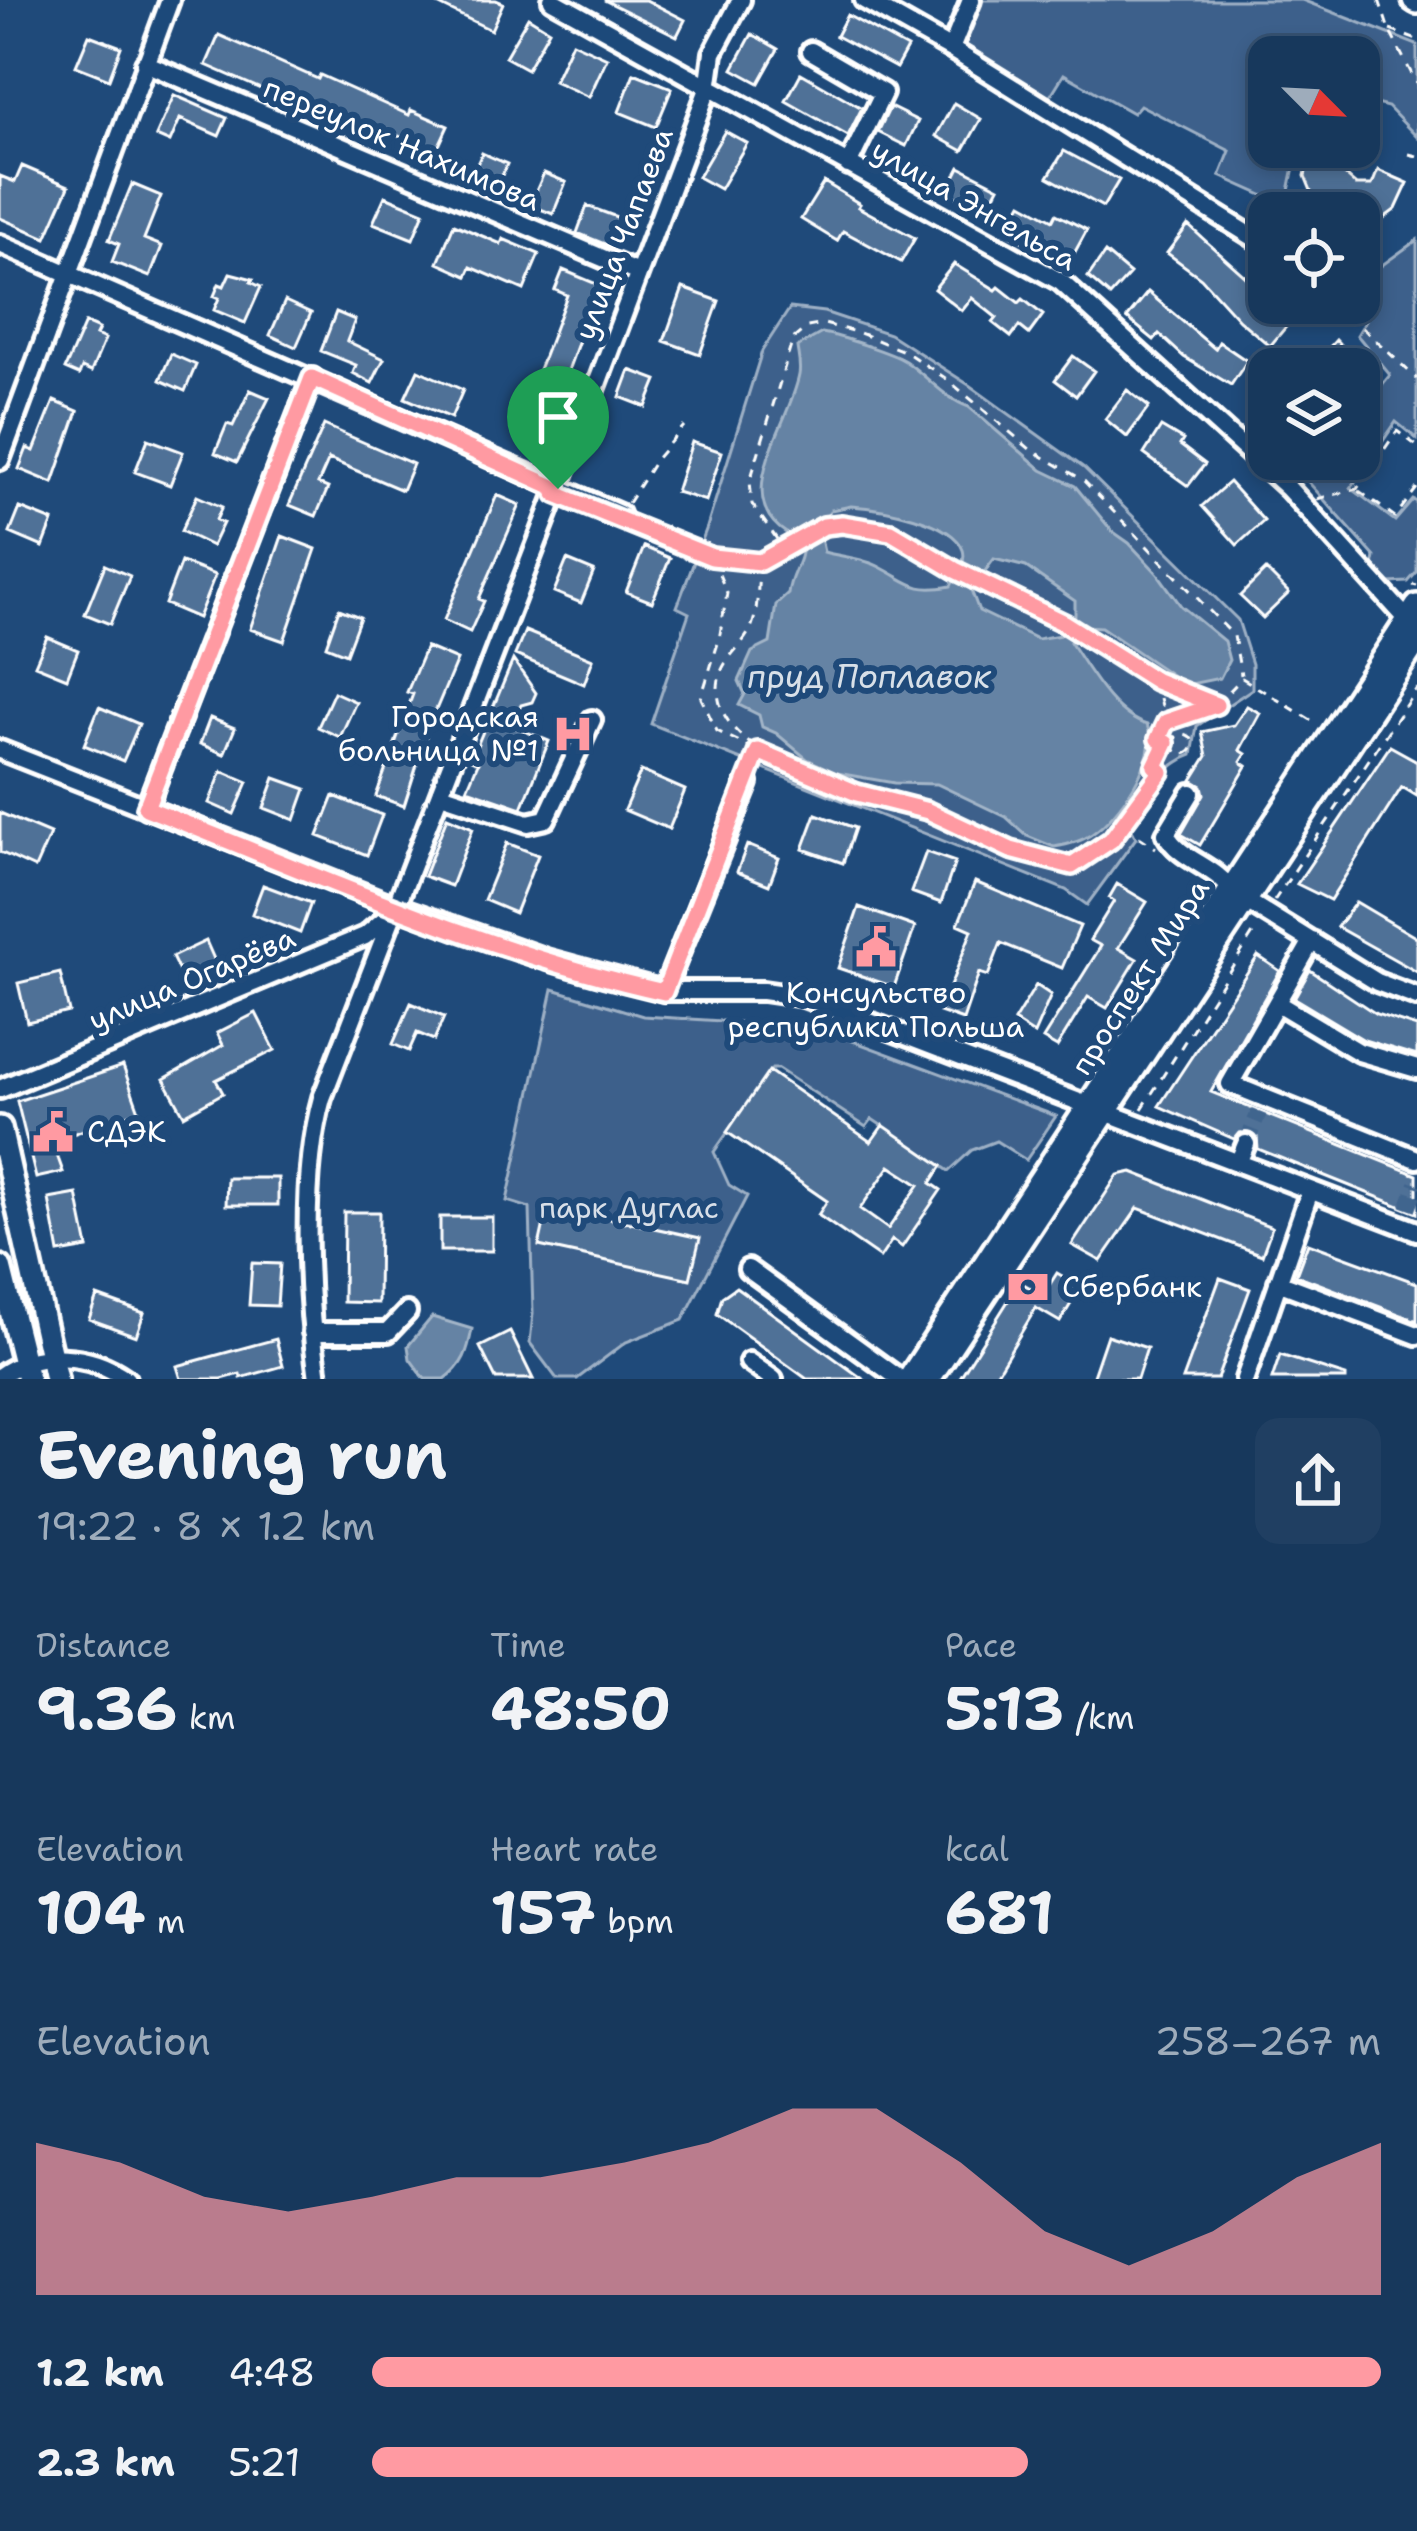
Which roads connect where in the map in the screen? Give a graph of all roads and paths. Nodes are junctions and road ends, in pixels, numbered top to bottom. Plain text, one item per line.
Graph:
1 (170, 0) edge
2 (552, 0) edge
3 (741, 0) edge
4 (864, 0) edge
5 (971, 0) edge
6 (1379, 0) edge
7 (1388, 30) junction
8 (1417, 40) edge
9 (951, 49) junction
10 (811, 51) dead end
11 (145, 63) junction
12 (1417, 85) edge
13 (708, 89) junction
14 (1409, 154) dead end
15 (1417, 157) edge
16 (848, 165) junction
17 (1248, 235) edge
18 (0, 244) edge
19 (638, 273) junction
20 (66, 274) junction
21 (1358, 324) edge
22 (312, 378) junction
23 (1417, 379) edge
24 (684, 426) dead end
25 (1417, 446) edge
26 (0, 460) edge
27 (1417, 488) edge
28 (558, 489) junction
29 (1357, 489) junction
30 (1314, 500) dead end
31 (620, 514) junction
32 (795, 540) junction
33 (712, 557) junction
34 (760, 562) junction
35 (1415, 611) edge
36 (1242, 678) junction
37 (1156, 681) junction
38 (1417, 688) edge
39 (1216, 705) junction
40 (592, 720) dead end
41 (1166, 722) junction
42 (1323, 727) dead end
43 (0, 750) edge
44 (758, 751) junction
45 (748, 783) joint
46 (441, 794) junction
47 (1191, 794) dead end
48 (146, 808) junction
49 (1239, 897) junction
50 (398, 907) junction
51 (1266, 913) junction
52 (1312, 941) junction
53 (664, 992) junction
54 (1417, 997) edge
55 (1276, 1003) junction
56 (1417, 1069) edge
57 (0, 1090) edge
58 (1098, 1111) junction
59 (1133, 1123) junction
60 (0, 1128) edge
61 (1246, 1144) tunnel mouth
62 (1417, 1159) edge
63 (1238, 1163) junction
64 (1310, 1191) junction
65 (1409, 1222) edge
66 (0, 1267) edge
67 (748, 1269) dead end
68 (1278, 1282) junction
69 (407, 1312) dead end
70 (312, 1332) junction
71 (1417, 1335) edge
72 (749, 1362) dead end
73 (53, 1369) edge
74 (26, 1372) edge
75 (0, 1376) edge
76 (126, 1379) edge
77 (317, 1379) edge
78 (772, 1379) edge
79 (904, 1379) edge
80 (929, 1379) edge
81 (1245, 1379) edge

1 - 11 street
2 - 13 street, улица Энгельса
3 - 13 street, улица Чапаева
4 - 9 street
5 - 9 street
6 - 7 path
7 - 8 path
7 - 12 path
9 - 17 street
10 - 16 street
11 - 19 street, переулок Нахимова
11 - 20 street
13 - 16 street, улица Энгельса
13 - 19 street, улица Чапаева
14 - 15 path
16 - 35 street, улица Энгельса
18 - 20 street
19 - 28 street, улица Чапаева
20 - 22 street
20 - 26 street
21 - 23 path
22 - 28 street
22 - 48 street
24 - 31 path
25 - 29 path
27 - 29 path
28 - 31 street
28 - 46 street, улица Чапаева
29 - 30 path
31 - 33 path
32 - 34 path
32 - 36 path
32 - 37 path
33 - 34 path
33 - 44 path
34 - 44 path
35 - 49 main road, проспект Мира
36 - 39 path
36 - 42 path
37 - 39 path
37 - 41 path
38 - 51 path
39 - 41 path
40 - 46 street
41 - 44 path
43 - 48 street
44 - 45 path
45 - 53 street
46 - 50 street, улица Чапаева
47 - 49 street
48 - 50 street
49 - 51 street
49 - 58 main road, проспект Мира
50 - 53 street
50 - 57 street, улица Огарёва
50 - 70 street, улица Чапаева
51 - 52 street
51 - 59 path
52 - 54 street
52 - 55 street
53 - 58 street
55 - 56 street
55 - 62 street
58 - 59 street
58 - 79 main road, проспект Мира
58 - 80 main road, проспект Мира
59 - 63 street
60 - 73 main road
61 - 63 street
63 - 64 street
64 - 65 street
64 - 68 street
66 - 74 main road
67 - 79 street
68 - 71 street
68 - 81 street
69 - 70 street
70 - 77 street, улица Чапаева
72 - 78 street
73 - 74 street
73 - 76 street
74 - 75 street

